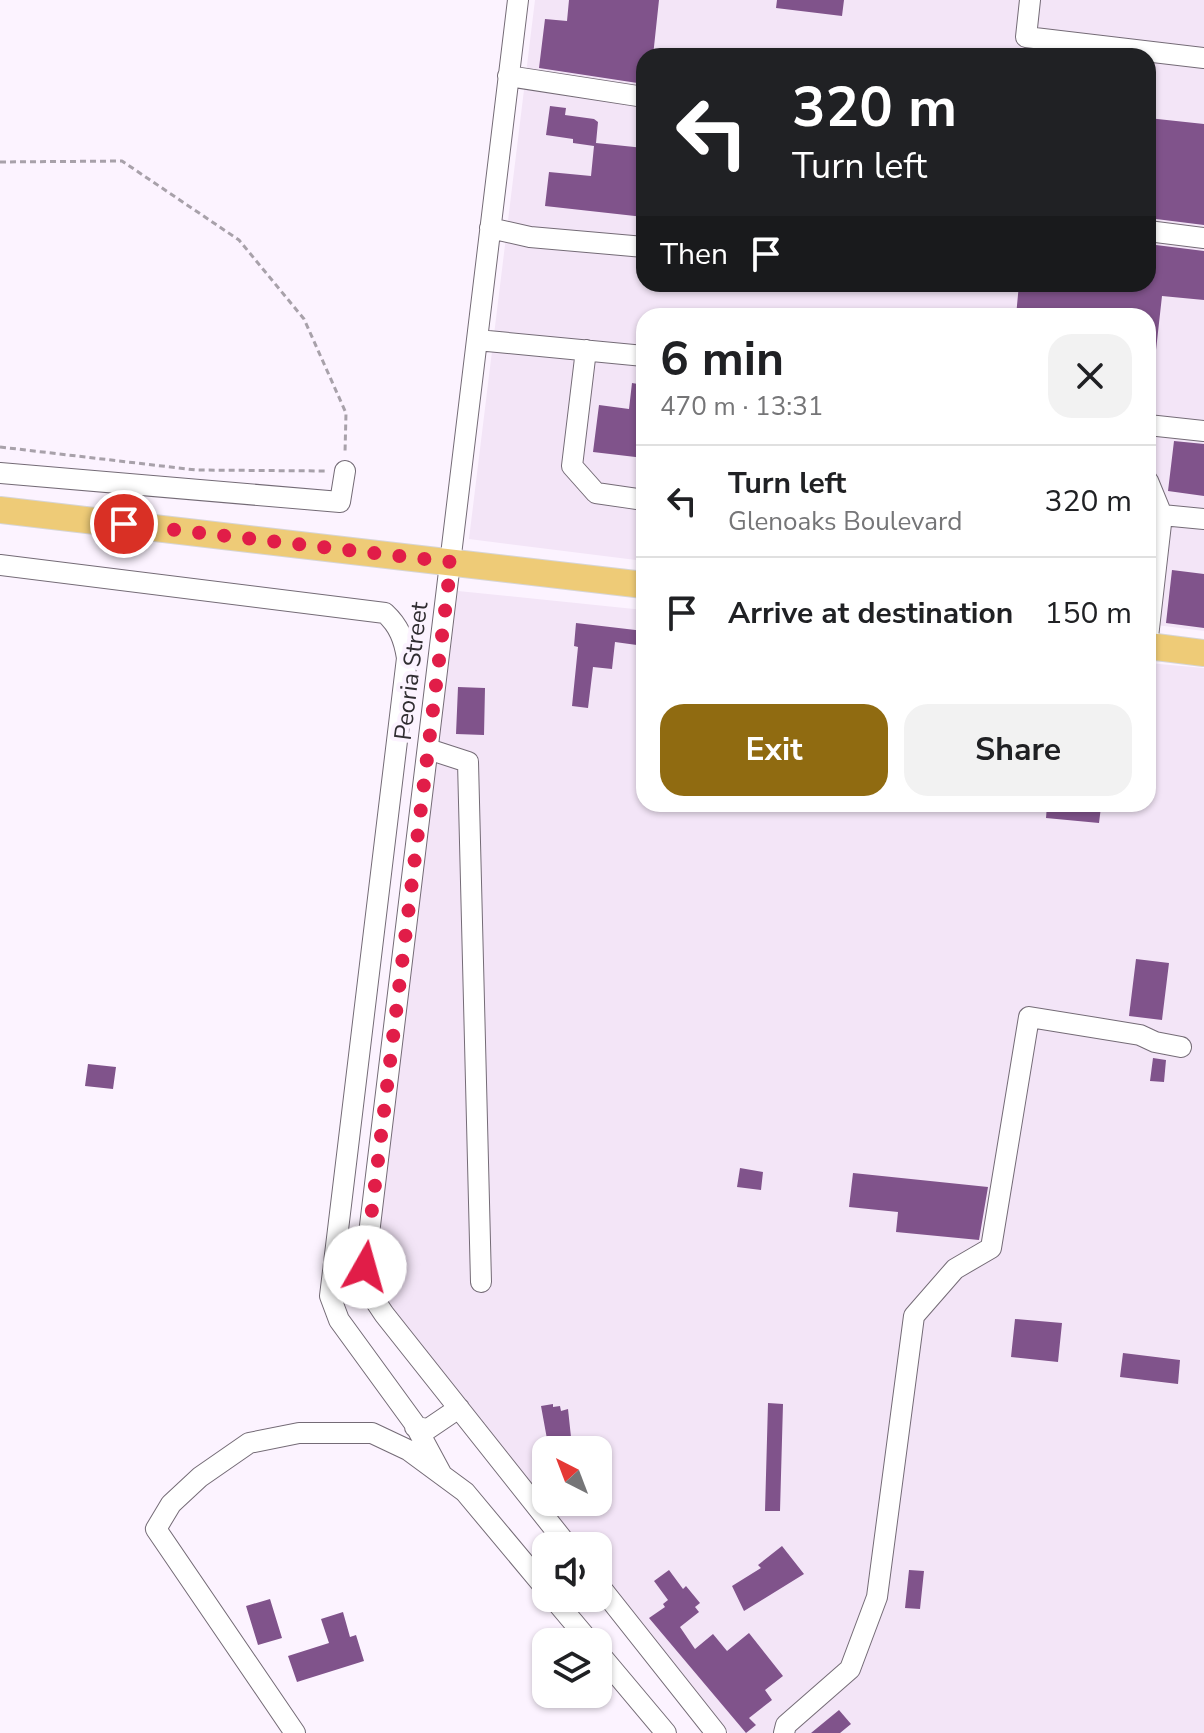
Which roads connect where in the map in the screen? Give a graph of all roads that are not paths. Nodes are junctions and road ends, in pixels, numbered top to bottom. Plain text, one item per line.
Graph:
1 (518, 0) edge
2 (1030, 0) edge
3 (1025, 46) edge
4 (1055, 48) edge
5 (1156, 55) edge
6 (1204, 58) edge
7 (508, 76) junction
8 (636, 96) edge
9 (490, 228) junction
10 (1156, 232) edge
11 (1204, 238) edge
12 (636, 246) edge
13 (477, 340) junction
14 (586, 350) junction
15 (636, 355) edge
16 (1156, 426) edge
17 (1204, 431) edge
18 (345, 471) road end
19 (0, 473) edge
20 (636, 499) edge
21 (1156, 500) edge
22 (0, 510) edge
23 (1162, 515) junction
24 (1204, 519) edge
25 (451, 562) junction
26 (0, 565) edge
27 (1156, 567) edge
28 (636, 584) edge
29 (1156, 647) edge
30 (1204, 653) edge
31 (428, 749) junction
32 (1181, 1047) dead end
33 (481, 1282) dead end
34 (459, 1408) junction
35 (415, 1427) junction
36 (442, 1475) junction
37 (557, 1532) edge
38 (532, 1572) edge
39 (612, 1602) edge
40 (565, 1612) edge
41 (578, 1628) edge
42 (612, 1669) edge
43 (295, 1733) edge
44 (666, 1733) edge
45 (716, 1733) edge
46 (784, 1733) edge

1 - 7 street, Peoria Street
2 - 3 street
3 - 4 street
5 - 6 street
7 - 8 street
7 - 9 street, Peoria Street
9 - 12 street
9 - 13 street, Peoria Street
10 - 11 street
13 - 14 street
13 - 25 street, Peoria Street
14 - 15 street
14 - 20 street
16 - 17 street
18 - 19 street
21 - 23 street
22 - 25 main road
23 - 24 street
23 - 27 street
25 - 28 main road
25 - 31 street, Peoria Street
26 - 35 street
29 - 30 main road
31 - 33 street
31 - 34 street, Peoria Street
32 - 46 street
34 - 35 street
34 - 37 street
35 - 36 street
36 - 38 street
36 - 43 street
39 - 45 street
40 - 41 street
42 - 44 street

